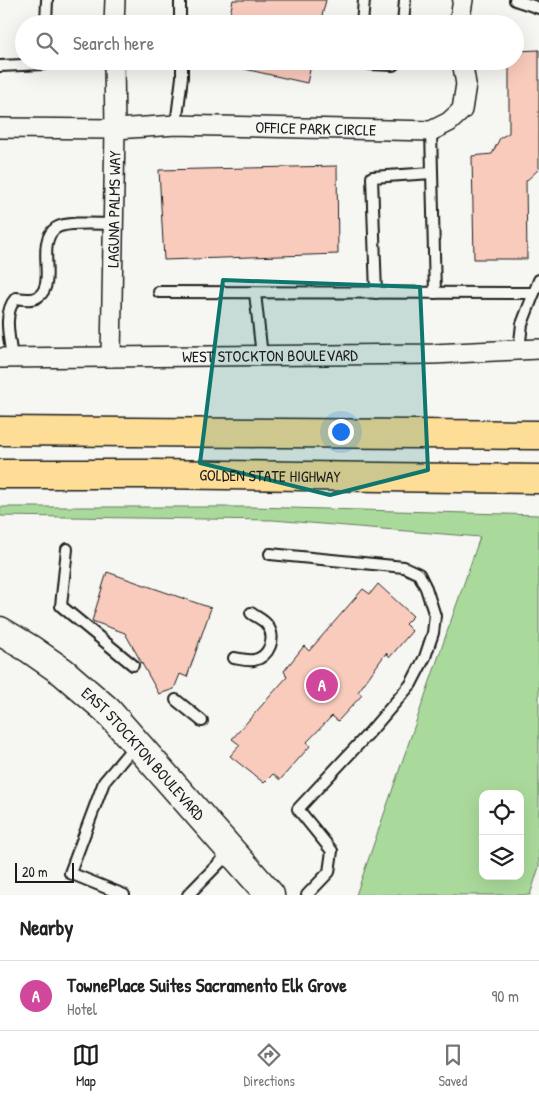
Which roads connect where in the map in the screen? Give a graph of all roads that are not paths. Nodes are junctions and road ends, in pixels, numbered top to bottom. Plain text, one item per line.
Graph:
1 (47, 0) edge
2 (115, 0) edge
3 (180, 0) edge
4 (364, 0) edge
5 (406, 0) edge
6 (463, 0) edge
7 (515, 0) edge
8 (539, 8) edge
9 (46, 15) edge
10 (114, 15) edge
11 (180, 15) edge
12 (363, 15) edge
13 (404, 15) edge
14 (460, 15) edge
15 (15, 65) edge
16 (0, 66) edge
17 (114, 70) edge
18 (182, 70) edge
19 (464, 70) edge
20 (176, 125) junction
21 (0, 128) edge
22 (115, 129) junction
23 (431, 131) junction
24 (432, 173) junction
25 (113, 224) junction
26 (539, 280) edge
27 (159, 292) dead end
28 (255, 292) junction
29 (376, 293) junction
30 (435, 293) junction
31 (534, 293) junction
32 (539, 349) edge
33 (519, 350) junction
34 (262, 356) junction
35 (111, 357) junction
36 (6, 358) edge
37 (0, 431) edge
38 (539, 435) edge
39 (0, 474) edge
40 (454, 477) junction
41 (539, 479) edge
42 (539, 496) edge
43 (66, 549) dead end
44 (270, 554) dead end
45 (251, 613) dead end
46 (0, 631) edge
47 (234, 658) dead end
48 (134, 665) dead end
49 (176, 700) dead end
50 (202, 721) dead end
51 (137, 744) junction
52 (231, 851) junction
53 (124, 895) edge
54 (188, 895) edge
55 (270, 895) edge
56 (307, 895) edge

1 - 9 lane
2 - 10 street
3 - 11 lane
4 - 12 lane
5 - 13 lane
6 - 14 street
7 - 8 lane
15 - 16 lane
17 - 22 street, LAGUNA PALMS WAY
18 - 20 lane
19 - 23 street
20 - 22 street, OFFICE PARK CIRCLE
20 - 23 street, OFFICE PARK CIRCLE
21 - 22 street, OFFICE PARK CIRCLE
22 - 25 street, LAGUNA PALMS WAY
23 - 24 lane
24 - 29 lane
24 - 30 lane
25 - 35 street, LAGUNA PALMS WAY
25 - 36 lane
26 - 31 lane
27 - 28 lane
28 - 29 lane
28 - 34 lane
29 - 30 lane
30 - 31 lane
31 - 33 lane
32 - 33 street, WEST STOCKTON BOULEVARD
33 - 34 street, WEST STOCKTON BOULEVARD
34 - 35 street, WEST STOCKTON BOULEVARD
35 - 36 street, WEST STOCKTON BOULEVARD
37 - 38 highway
39 - 40 highway, GOLDEN STATE HIGHWAY
40 - 41 highway, GOLDEN STATE HIGHWAY
40 - 42 highway
43 - 48 lane
44 - 56 lane
45 - 47 lane
46 - 51 street, EAST STOCKTON BOULEVARD
49 - 50 lane
51 - 52 street, EAST STOCKTON BOULEVARD
51 - 53 lane
52 - 54 lane
52 - 55 street, EAST STOCKTON BOULEVARD

